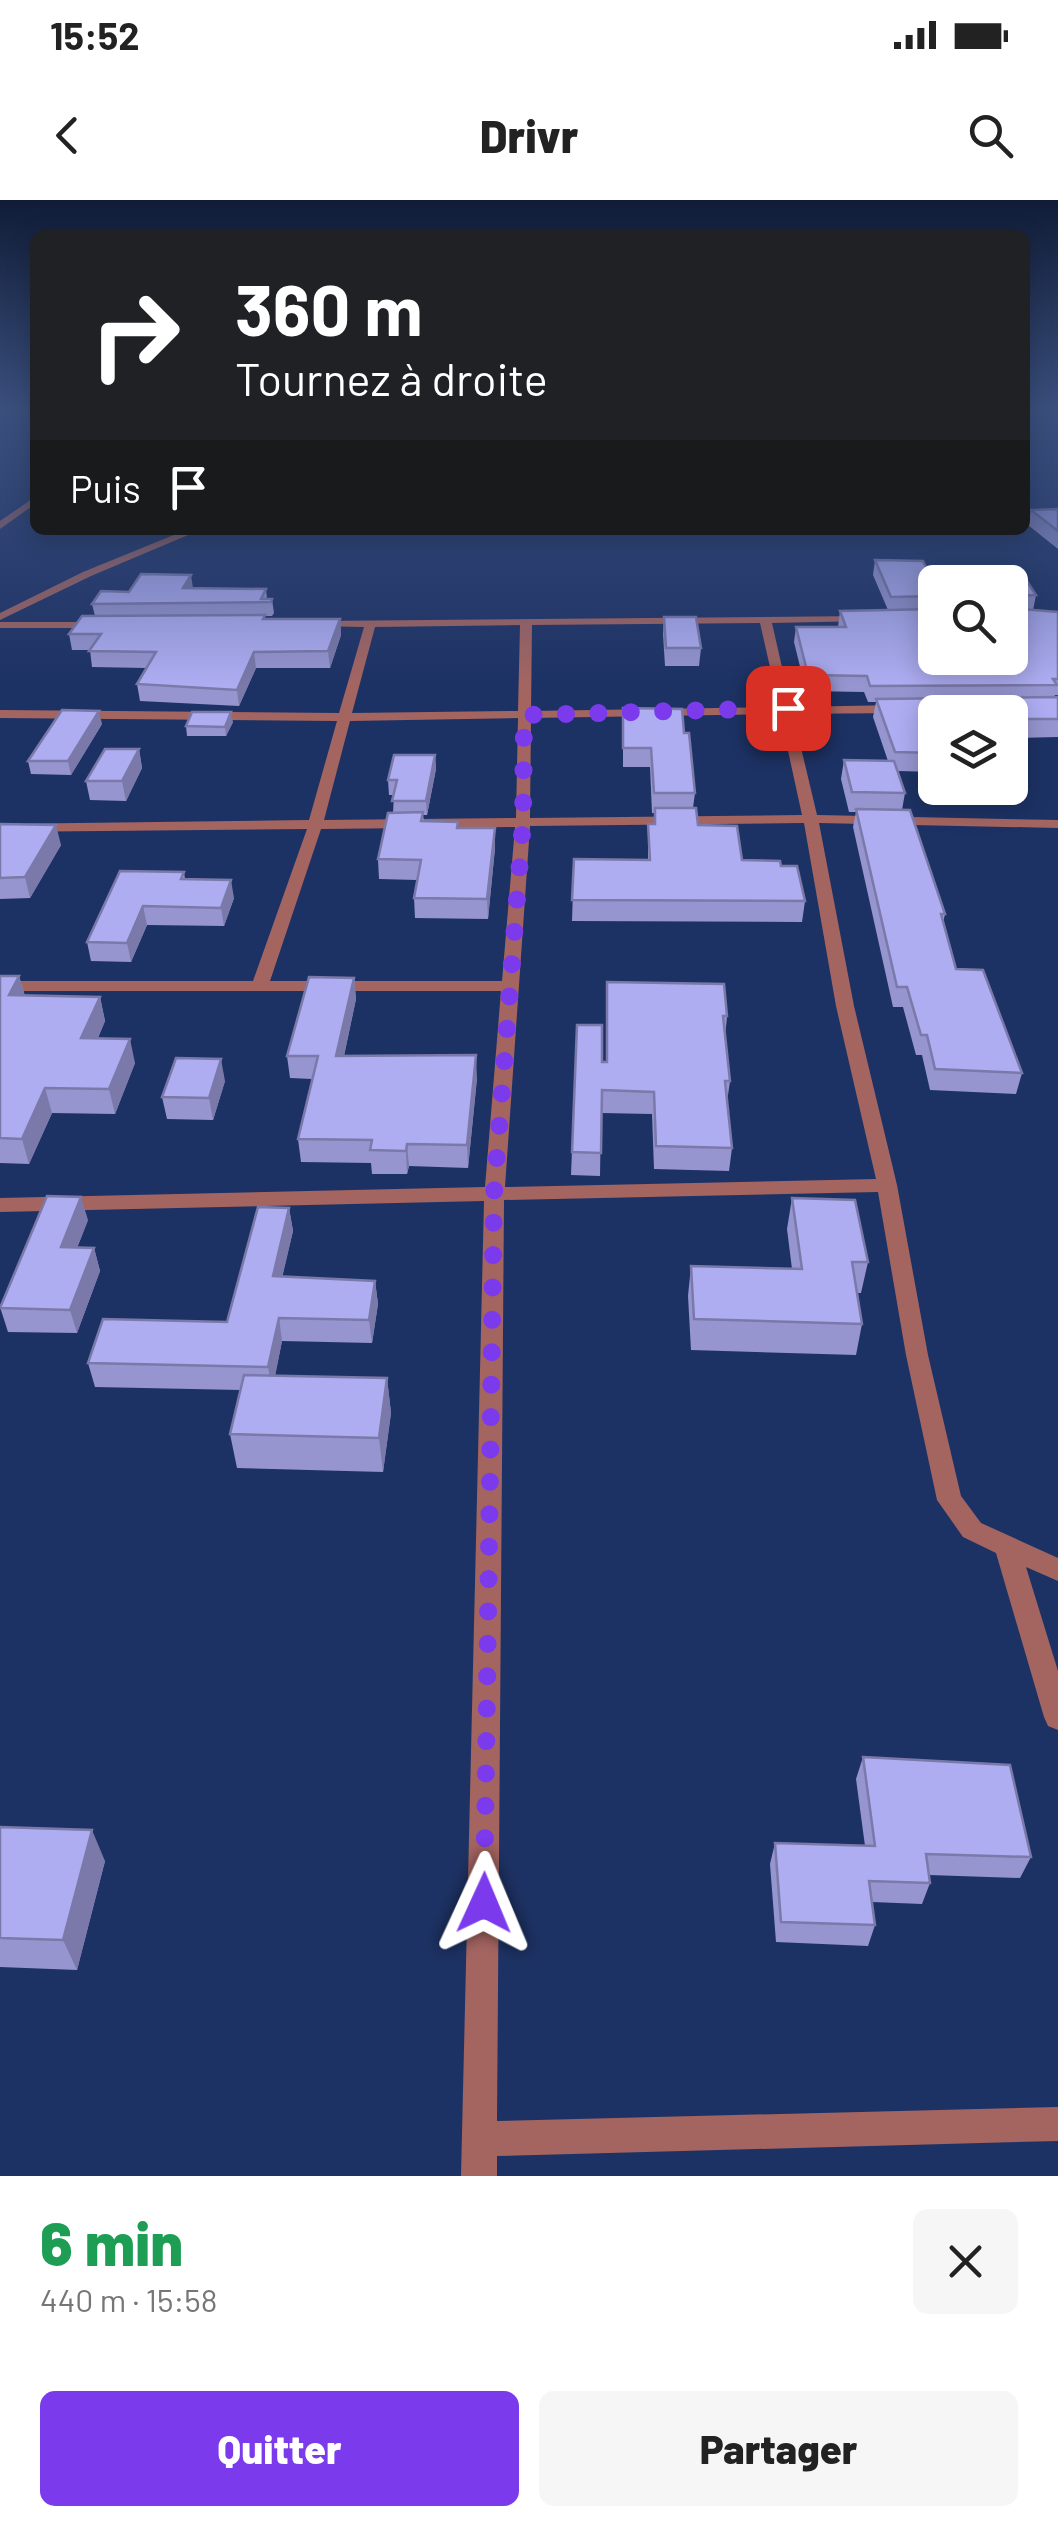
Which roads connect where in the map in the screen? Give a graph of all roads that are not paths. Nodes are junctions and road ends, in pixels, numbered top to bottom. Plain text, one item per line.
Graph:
1 (30, 504) edge
2 (0, 526) edge
3 (183, 535) edge
4 (0, 617) edge
5 (878, 618) edge
6 (765, 620) junction
7 (526, 622) junction
8 (312, 624) edge
9 (370, 624) junction
10 (0, 625) edge
11 (117, 625) edge
12 (788, 708) junction
13 (918, 709) edge
14 (0, 714) edge
15 (524, 715) junction
16 (345, 716) junction
17 (808, 819) junction
18 (523, 822) junction
19 (1058, 824) edge
20 (315, 826) junction
21 (0, 828) edge
22 (0, 986) edge
23 (260, 986) junction
24 (510, 986) junction
25 (887, 1186) junction
26 (494, 1194) junction
27 (0, 1206) edge
28 (1008, 1549) junction
29 (1058, 1570) edge
30 (1058, 1717) edge
31 (1058, 2124) edge
32 (480, 2140) junction
33 (480, 2176) edge

1 - 2 street
3 - 4 street
5 - 6 street
6 - 7 street
6 - 12 street
7 - 9 street
7 - 15 street
8 - 9 street
9 - 16 street
10 - 11 street
12 - 13 street
12 - 15 street
12 - 17 street
14 - 16 street
15 - 16 street
15 - 18 street
16 - 20 street
17 - 18 street
17 - 19 street
17 - 25 street
18 - 20 street
18 - 24 street
20 - 21 street
20 - 23 street
22 - 23 street
23 - 24 street
24 - 26 street
25 - 26 street
25 - 28 street
26 - 27 street
26 - 32 street
28 - 29 street
28 - 30 street
31 - 32 street
32 - 33 street

